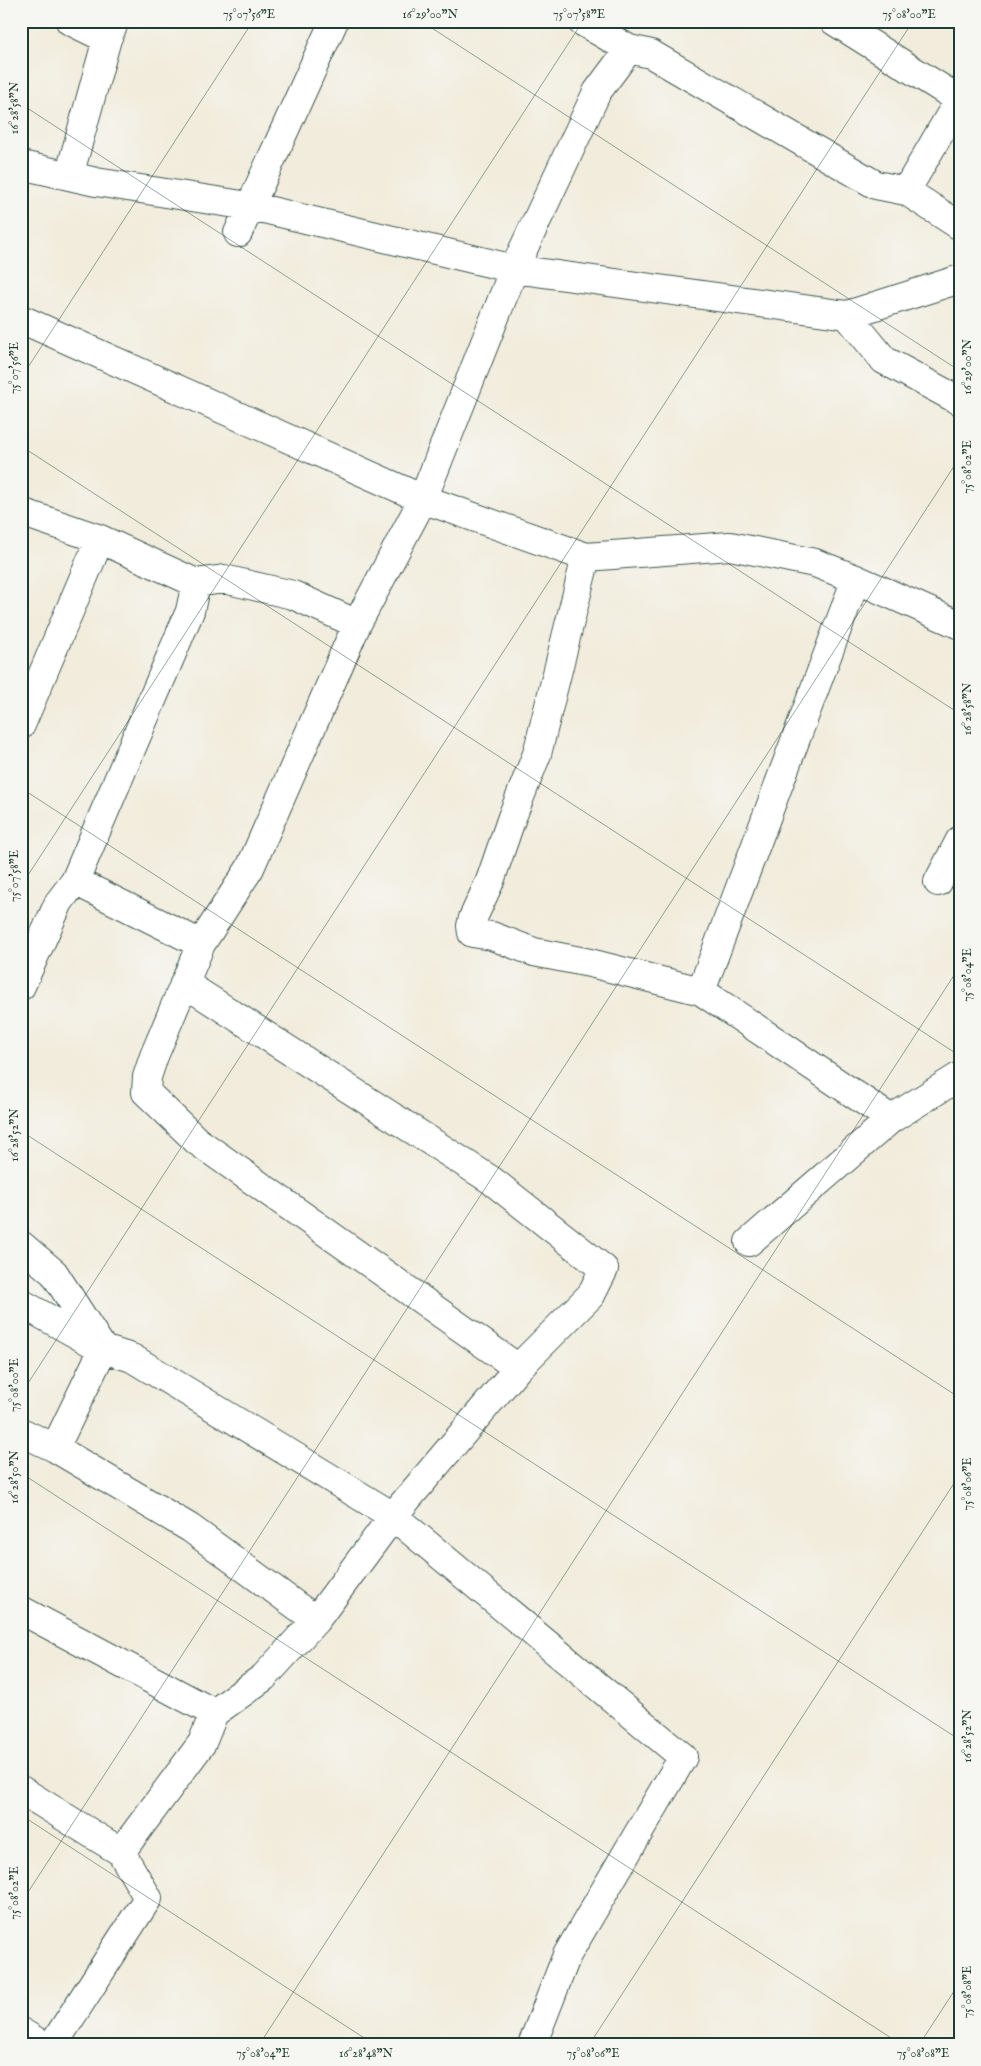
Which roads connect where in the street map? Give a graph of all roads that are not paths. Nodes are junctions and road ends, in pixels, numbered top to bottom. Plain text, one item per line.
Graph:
1 (70, 21) edge
2 (334, 21) edge
3 (581, 21) edge
4 (834, 21) edge
5 (111, 30) edge
6 (629, 50) junction
7 (959, 100) edge
8 (21, 165) edge
9 (69, 176) junction
10 (906, 191) junction
11 (250, 206) junction
12 (960, 226) edge
13 (238, 233) dead end
14 (514, 269) junction
15 (960, 279) edge
16 (847, 315) junction
17 (21, 318) edge
18 (960, 401) edge
19 (422, 499) junction
20 (21, 512) edge
21 (100, 540) junction
22 (586, 557) junction
23 (856, 579) junction
24 (196, 583) junction
25 (357, 624) junction
26 (960, 625) edge
27 (21, 724) edge
28 (960, 840) edge
29 (76, 881) junction
30 (938, 882) dead end
31 (201, 944) junction
32 (184, 983) junction
33 (21, 986) edge
34 (701, 991) junction
35 (960, 1076) edge
36 (891, 1119) junction
37 (749, 1242) dead end
38 (21, 1245) edge
39 (21, 1303) edge
40 (103, 1349) junction
41 (518, 1368) junction
42 (21, 1432) edge
43 (55, 1448) junction
44 (392, 1516) junction
45 (21, 1610) edge
46 (316, 1620) junction
47 (214, 1713) junction
48 (21, 1790) edge
49 (121, 1852) junction
50 (21, 2032) edge
51 (42, 2045) edge
52 (53, 2045) edge
53 (532, 2045) edge

1 - 5 street
2 - 11 street
3 - 6 street
4 - 7 street
5 - 9 street
6 - 10 street
6 - 14 street
7 - 10 street
8 - 9 street
9 - 11 street
10 - 12 street
11 - 13 street
11 - 14 street
14 - 16 street
14 - 19 street
15 - 16 street
16 - 18 street
17 - 19 street
19 - 22 street
19 - 25 street
20 - 21 street
21 - 24 street
21 - 27 street
22 - 23 street
22 - 34 street
23 - 26 street
23 - 34 street
24 - 25 street
24 - 29 street
25 - 31 street
28 - 30 street
29 - 31 street
29 - 33 street
31 - 32 street
32 - 41 street
32 - 41 street
34 - 36 street
35 - 36 street
36 - 37 street
38 - 40 street
39 - 40 street
40 - 43 street
40 - 44 street
41 - 44 street
42 - 43 street
43 - 46 street
44 - 46 street
44 - 53 street
45 - 47 street
46 - 47 street
47 - 49 street
48 - 49 street
49 - 52 street
50 - 51 street

